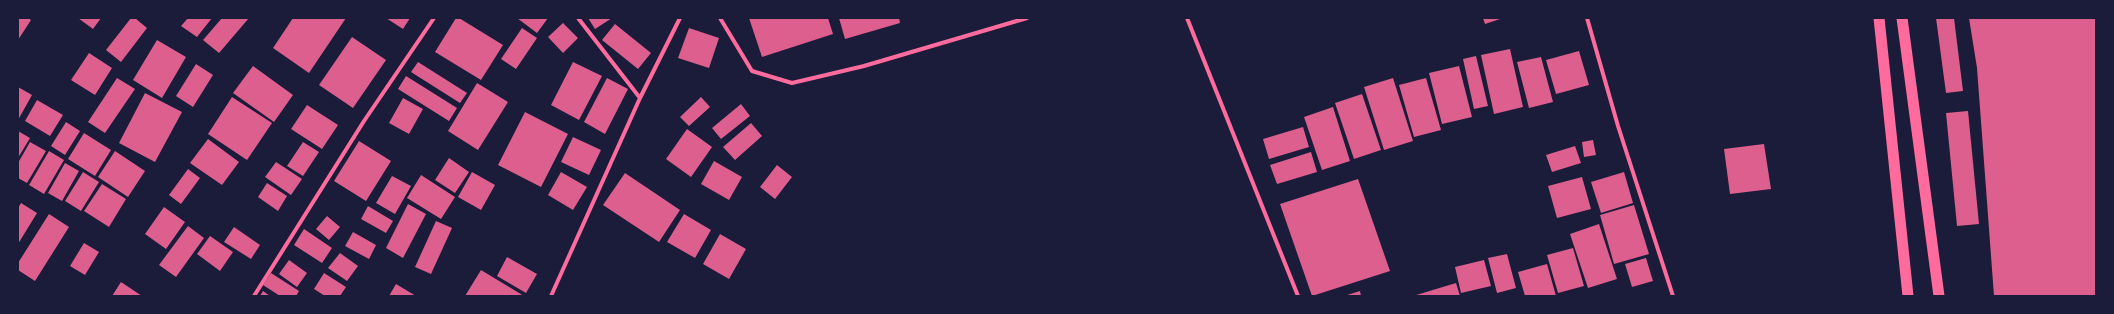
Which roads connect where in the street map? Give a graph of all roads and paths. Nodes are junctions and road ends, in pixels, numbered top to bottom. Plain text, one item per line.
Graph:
1 (434, 18) edge
2 (578, 18) edge
3 (680, 18) edge
4 (720, 18) edge
5 (1027, 18) edge
6 (1187, 18) edge
7 (1587, 18) edge
8 (1879, 18) edge
9 (1902, 18) edge
10 (640, 98) junction
11 (254, 296) edge
12 (551, 296) edge
13 (1298, 296) edge
14 (1673, 296) edge
15 (1908, 296) edge
16 (1939, 296) edge

1 - 11 street
2 - 10 street
3 - 10 street
4 - 5 street
6 - 13 street
7 - 14 street
8 - 15 highway
9 - 16 highway
10 - 12 street

